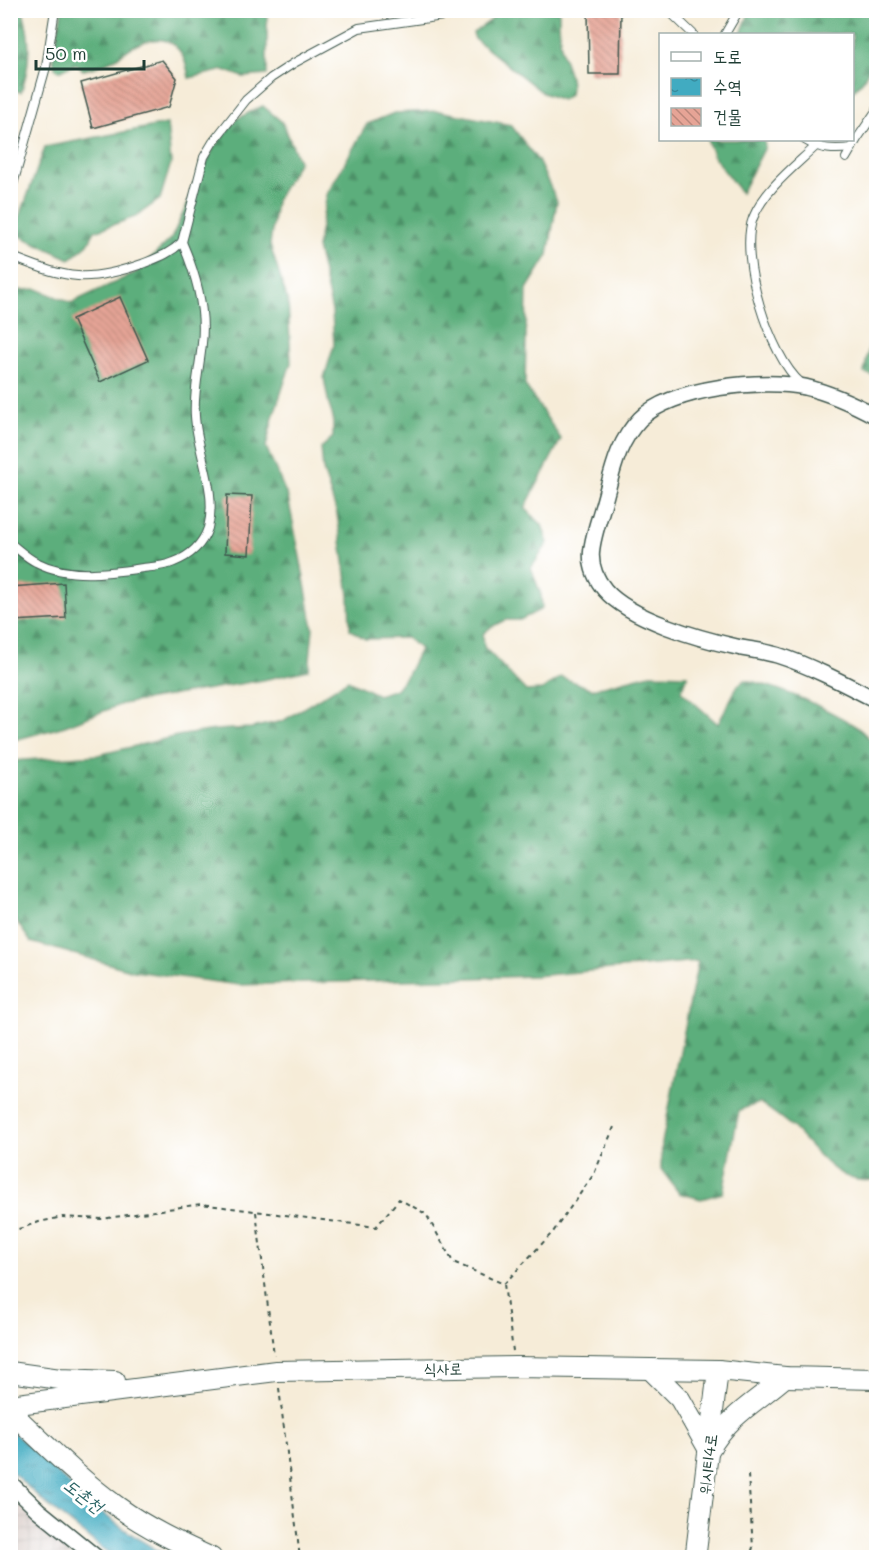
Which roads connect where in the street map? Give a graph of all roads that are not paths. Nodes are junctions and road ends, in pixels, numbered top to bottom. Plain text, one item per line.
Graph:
1 (55, 10) edge
2 (466, 10) edge
3 (668, 10) edge
4 (739, 10) edge
5 (692, 33) edge
6 (725, 33) edge
7 (876, 111) edge
8 (807, 141) edge
9 (816, 146) junction
10 (852, 148) junction
11 (846, 158) dead end
12 (10, 195) edge
13 (182, 242) junction
14 (10, 247) edge
15 (15, 258) junction
16 (10, 286) edge
17 (806, 387) junction
18 (876, 416) edge
19 (10, 543) edge
20 (876, 700) edge
21 (650, 1369) junction
22 (718, 1371) junction
23 (10, 1372) edge
24 (785, 1377) junction
25 (876, 1379) edge
26 (131, 1388) junction
27 (10, 1405) edge
28 (10, 1411) edge
29 (708, 1450) junction
30 (10, 1484) edge
31 (97, 1557) edge
32 (212, 1557) edge
33 (694, 1557) edge

1 - 12 lane
2 - 13 lane
3 - 5 lane
4 - 6 lane
7 - 10 lane
8 - 9 lane
9 - 10 lane
9 - 17 lane
10 - 11 lane
13 - 15 lane
13 - 19 lane
14 - 15 lane
15 - 16 lane
17 - 18 street
17 - 20 street
21 - 22 street, 식사로
21 - 26 street, 식사로
21 - 29 street
22 - 24 street, 식사로
22 - 29 street, 위시티4로
23 - 26 street
24 - 25 street, 식사로
24 - 29 street
26 - 27 street, 식사로
28 - 32 street
29 - 33 street, 위시티4로
30 - 31 street

